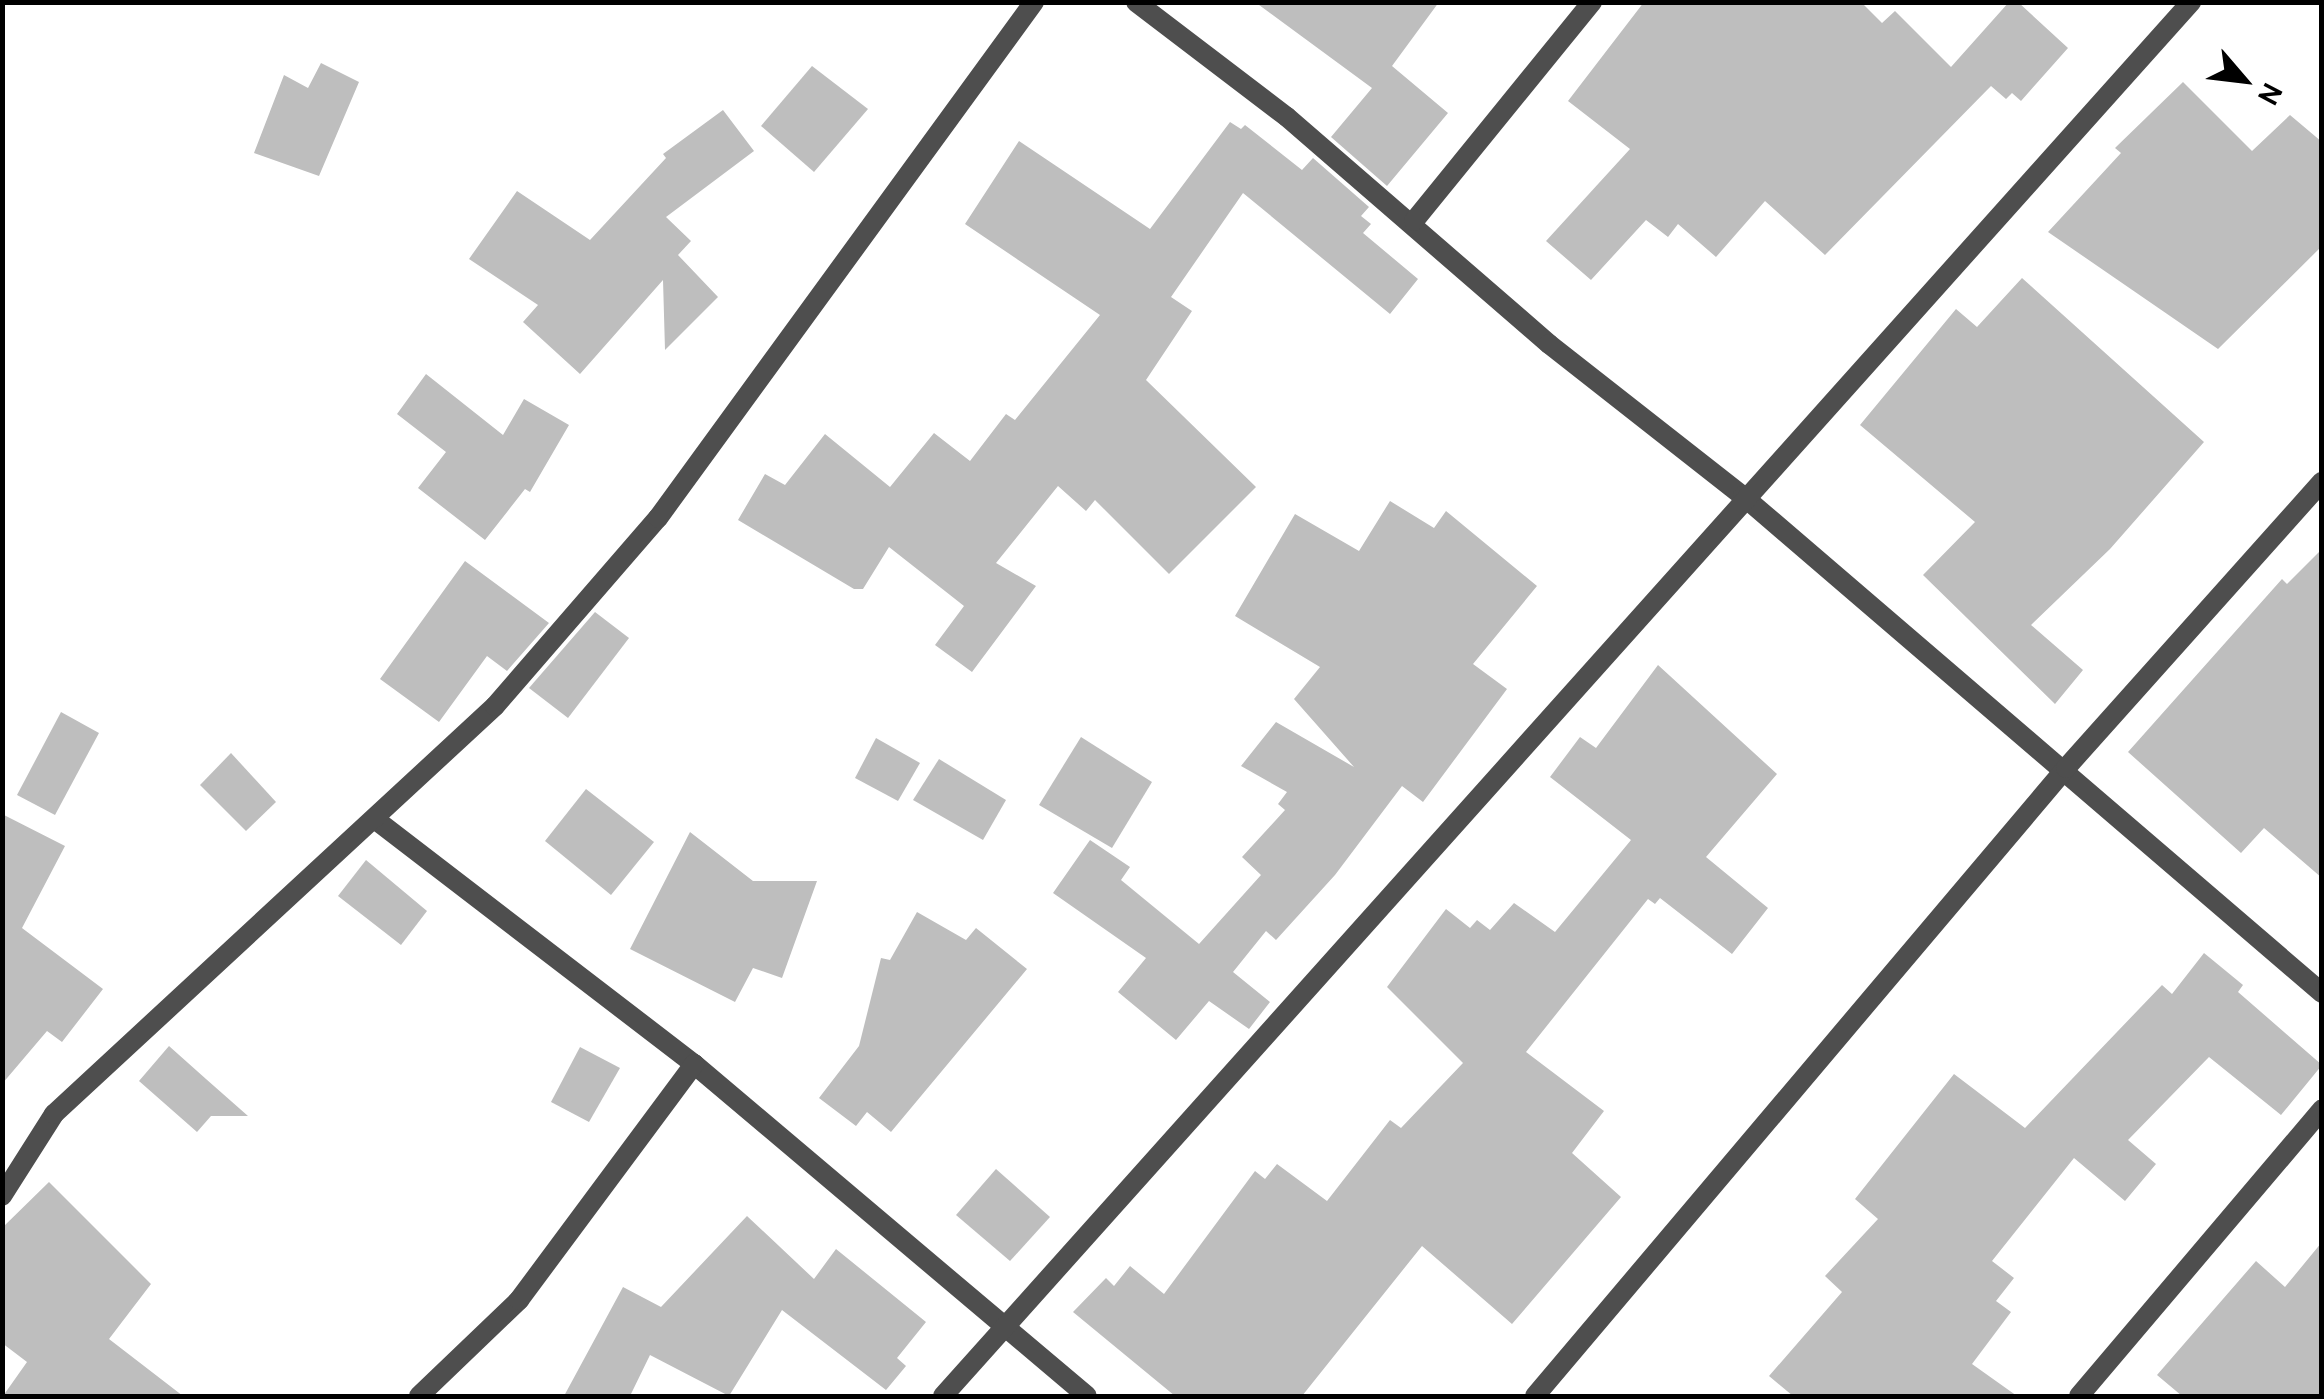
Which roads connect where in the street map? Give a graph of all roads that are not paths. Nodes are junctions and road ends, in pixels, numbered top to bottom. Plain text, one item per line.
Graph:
1 (1034, 2) edge
2 (1136, 2) edge
3 (1592, 2) edge
4 (2191, 2) edge
5 (1414, 221) junction
6 (2322, 482) edge
7 (1742, 496) junction
8 (2066, 768) junction
9 (376, 820) junction
10 (2322, 993) edge
11 (694, 1064) junction
12 (2322, 1109) edge
13 (2, 1196) edge
14 (1004, 1326) junction
15 (419, 1396) edge
16 (943, 1396) edge
17 (1087, 1396) edge
18 (1534, 1396) edge
19 (2079, 1396) edge

1 - 9 street
2 - 5 street
3 - 5 street
4 - 7 street
5 - 7 street
6 - 8 street
7 - 8 street
7 - 14 street
8 - 10 street
8 - 18 street
9 - 11 street
9 - 13 street
11 - 14 street
11 - 15 street
12 - 19 street
14 - 16 street
14 - 17 street

